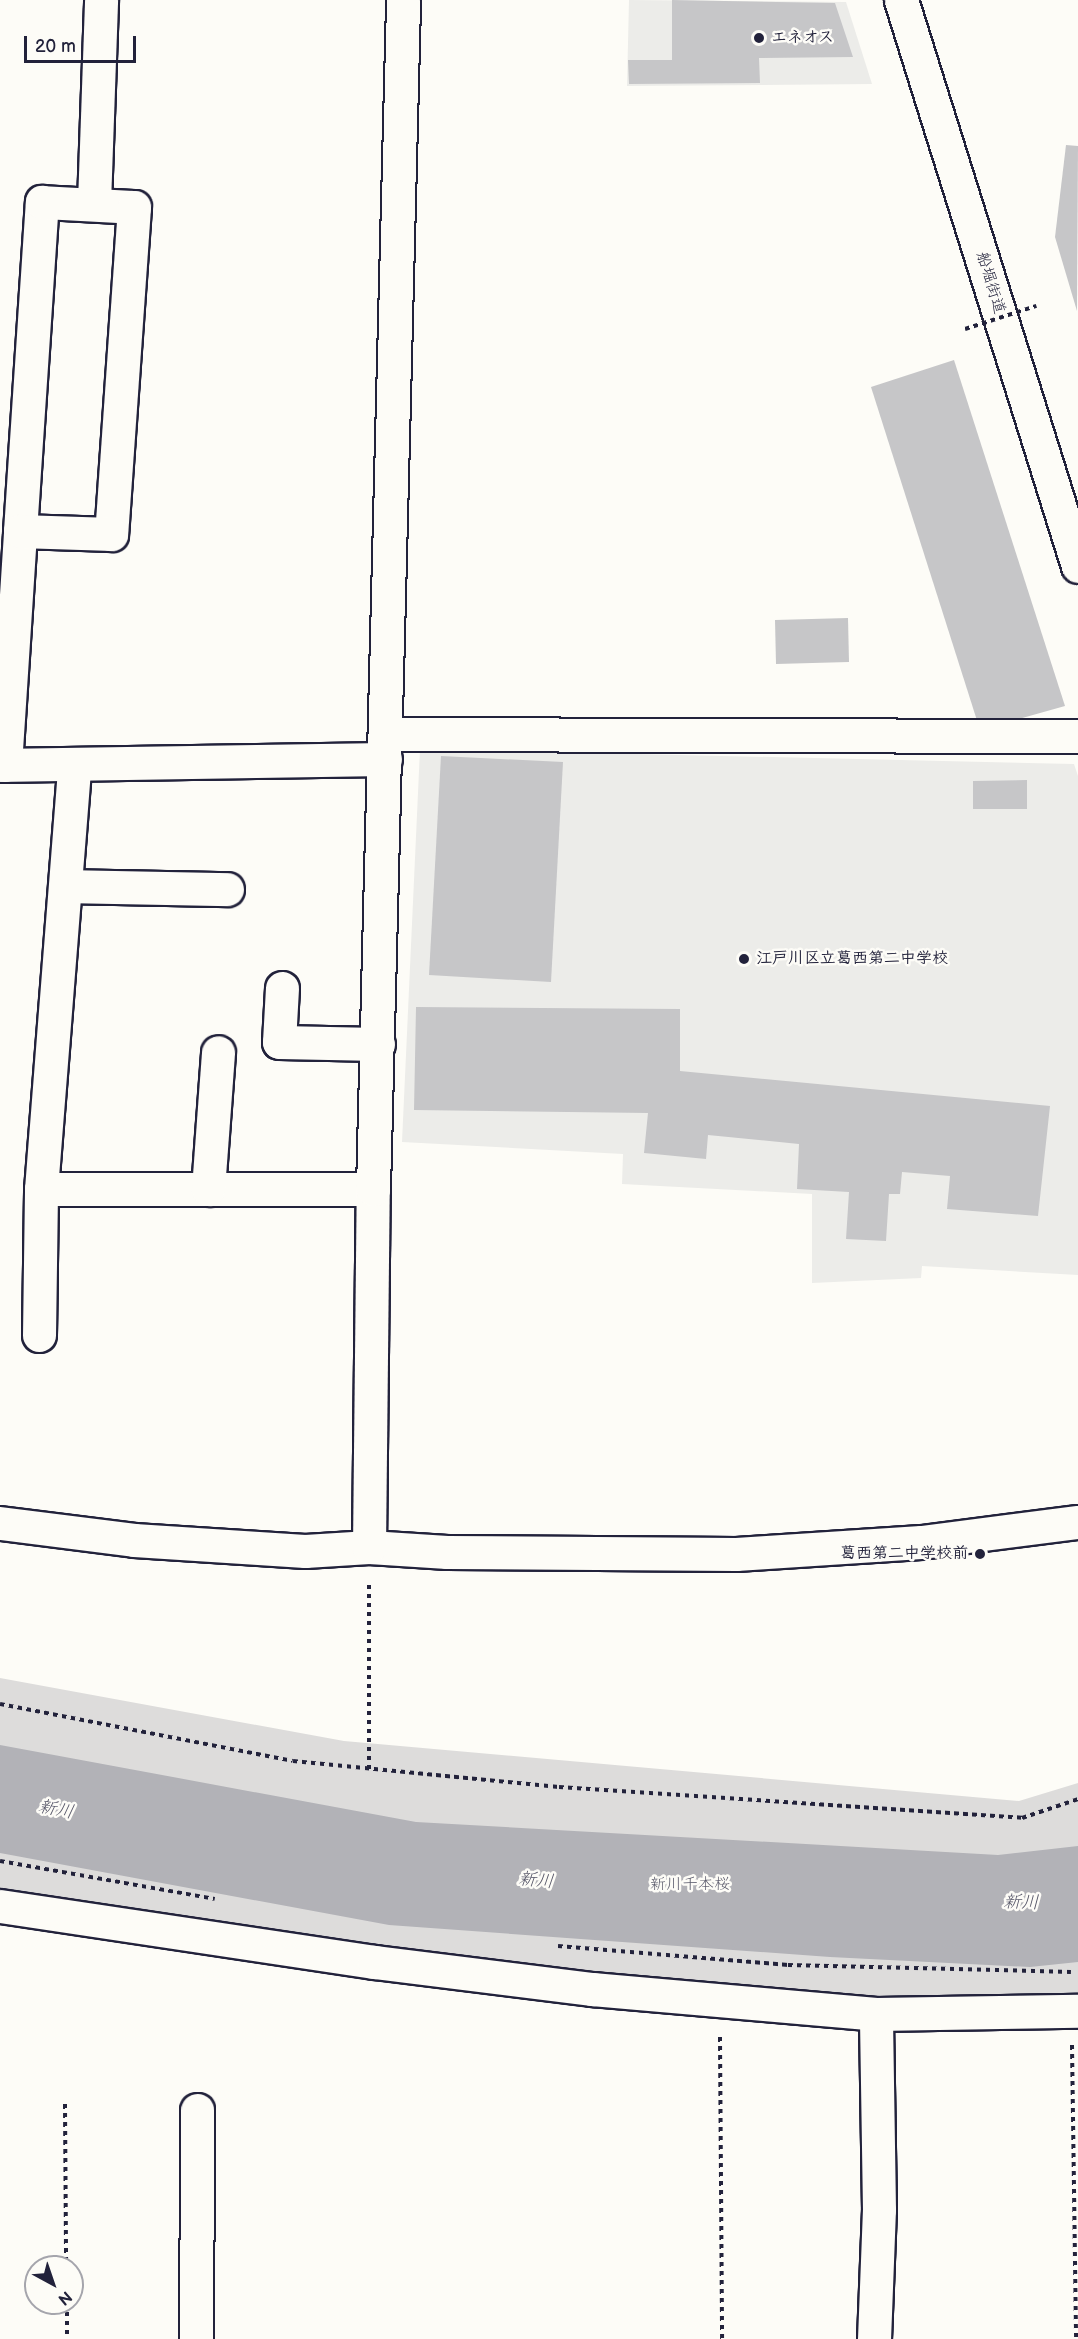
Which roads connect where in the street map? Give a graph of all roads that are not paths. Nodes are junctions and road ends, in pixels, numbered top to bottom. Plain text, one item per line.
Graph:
1 (101, 0) edge
2 (403, 0) edge
3 (901, 0) edge
4 (94, 203) junction
5 (20, 531) junction
6 (1078, 566) edge
7 (1078, 736) edge
8 (385, 746) junction
9 (3, 765) edge
10 (74, 765) junction
11 (66, 886) junction
12 (227, 889) dead end
13 (282, 988) dead end
14 (378, 1044) junction
15 (218, 1052) dead end
16 (41, 1189) junction
17 (208, 1189) junction
18 (373, 1189) junction
19 (39, 1335) dead end
20 (1078, 1522) edge
21 (0, 1523) edge
22 (369, 1547) junction
23 (0, 1906) edge
24 (1075, 2011) edge
25 (876, 2014) junction
26 (197, 2110) dead end
27 (196, 2339) edge
28 (874, 2339) edge

1 - 4 street
2 - 8 street
3 - 6 street, 船堀街道
4 - 5 street
4 - 5 street
5 - 9 street
7 - 8 street
8 - 10 street
8 - 14 street
9 - 10 street
10 - 11 street
11 - 12 street
11 - 16 street
13 - 14 street
14 - 18 street
15 - 17 street
16 - 17 street
16 - 19 street
17 - 18 street
18 - 22 street
20 - 22 street
21 - 22 street
23 - 25 street
24 - 25 street
25 - 28 street
26 - 27 street

